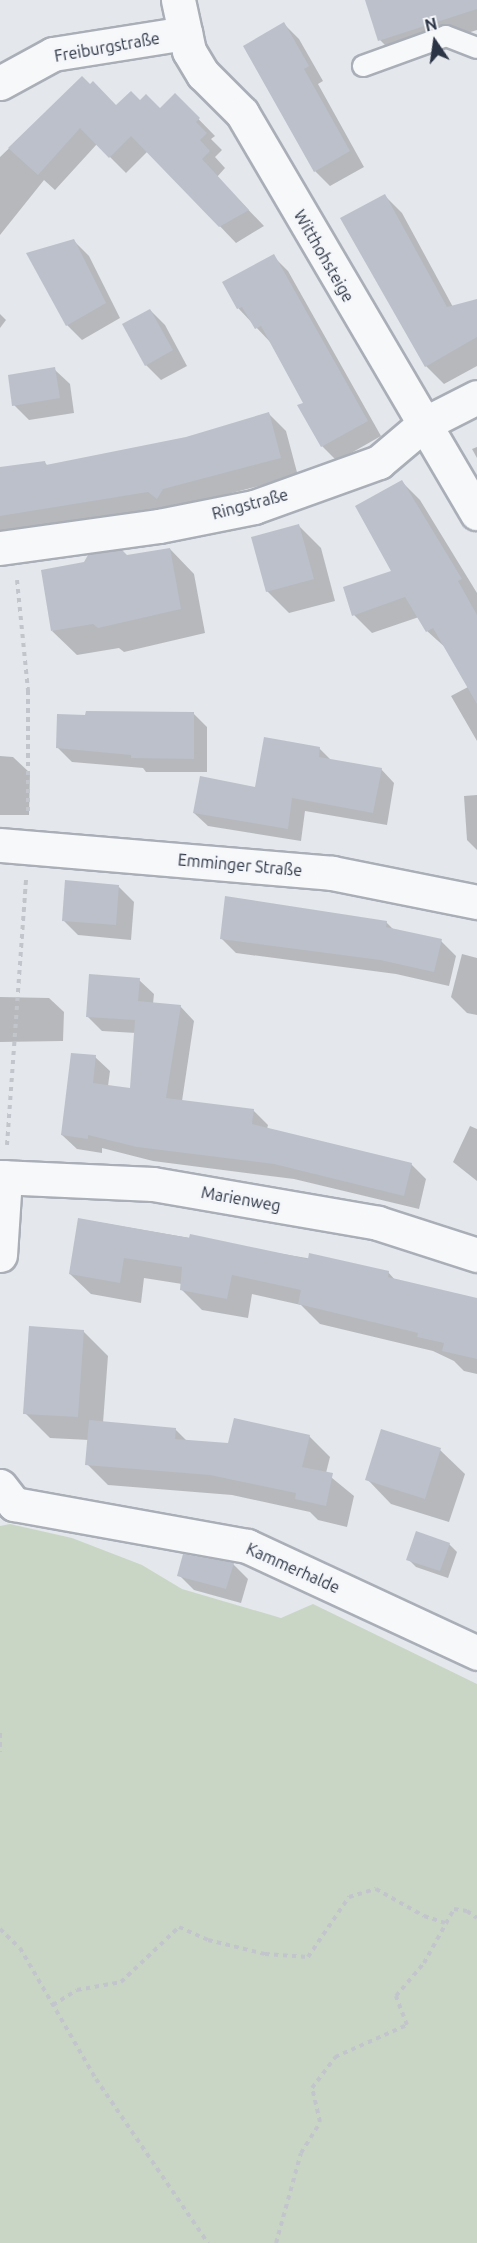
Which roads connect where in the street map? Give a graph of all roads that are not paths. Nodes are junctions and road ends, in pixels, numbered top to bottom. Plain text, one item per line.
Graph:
1 (178, 0) edge
2 (184, 33) junction
3 (477, 48) edge
4 (363, 66) dead end
5 (0, 83) edge
6 (477, 397) edge
7 (424, 424) junction
8 (477, 513) edge
9 (0, 548) edge
10 (0, 845) edge
11 (477, 902) edge
12 (2, 1177) edge
13 (0, 1255) edge
14 (477, 1255) edge
15 (0, 1486) edge
16 (477, 1653) edge

1 - 2 street, Witthohsteige
2 - 5 street, Freiburgstraße
2 - 7 street, Witthohsteige
3 - 4 lane
6 - 7 street, Ringstraße
7 - 8 street, Witthohsteige
7 - 9 street, Ringstraße
10 - 11 street, Emminger Straße
12 - 13 street
12 - 14 street, Marienweg
15 - 16 street, Kammerhalde

